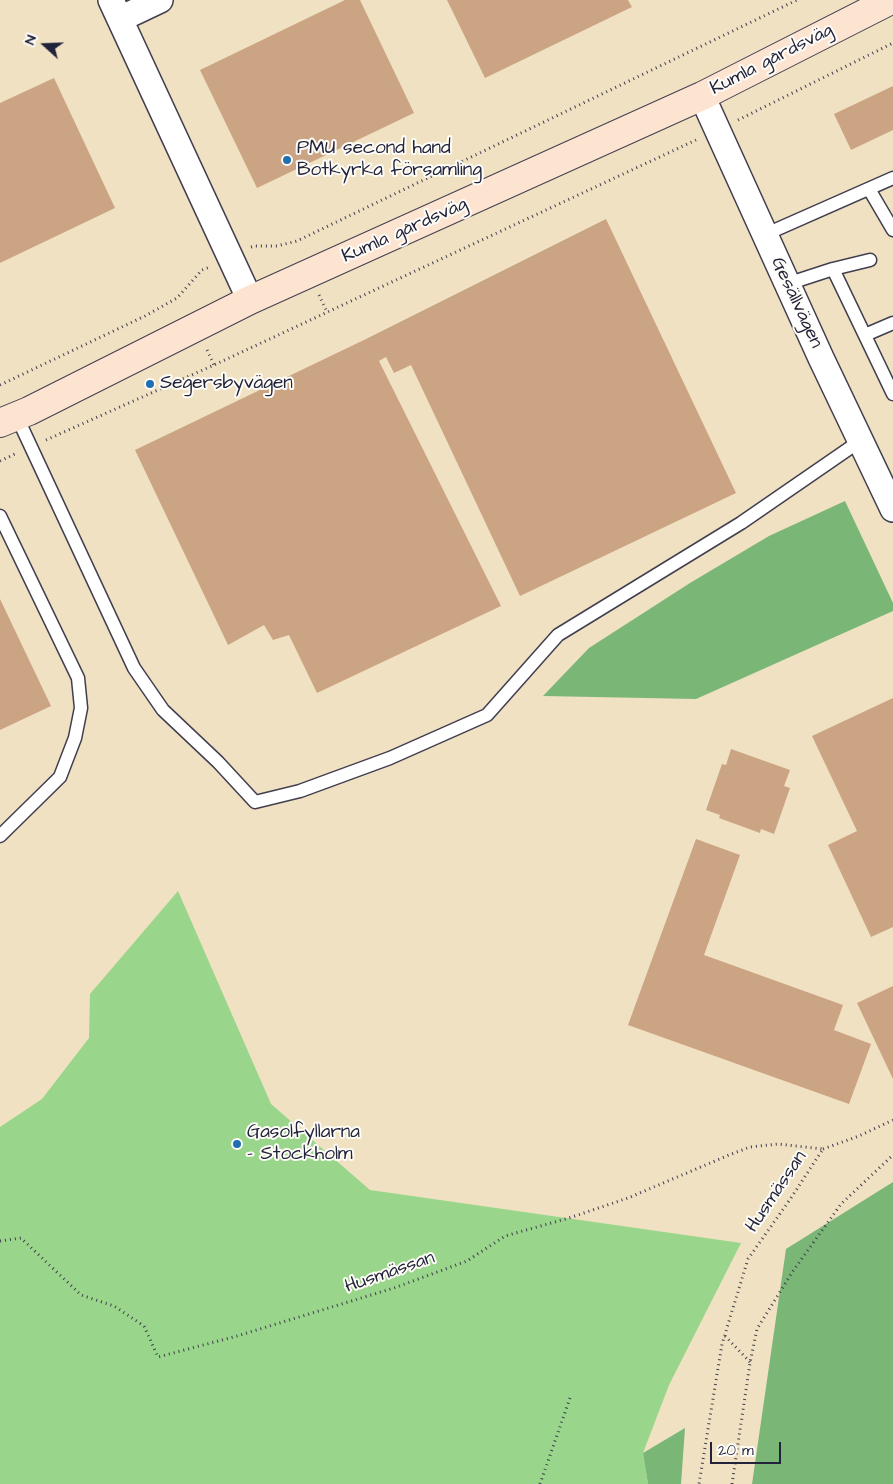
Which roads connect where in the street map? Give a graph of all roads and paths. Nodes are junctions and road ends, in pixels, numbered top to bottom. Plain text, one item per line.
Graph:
1 (160, 0) edge
2 (797, 0) edge
3 (891, 0) edge
4 (116, 10) edge
5 (893, 43) edge
6 (702, 96) junction
7 (718, 129) junction
8 (893, 178) edge
9 (869, 189) junction
10 (893, 230) edge
11 (764, 235) junction
12 (230, 257) junction
13 (870, 260) dead end
14 (833, 269) junction
15 (787, 284) junction
16 (250, 300) junction
17 (893, 323) edge
18 (865, 335) junction
19 (0, 385) edge
20 (892, 391) edge
21 (8, 420) edge
22 (860, 440) junction
23 (45, 441) dead end
24 (18, 453) dead end
25 (0, 461) edge
26 (893, 509) edge
27 (0, 516) edge
28 (0, 836) edge
29 (893, 1120) edge
30 (823, 1148) junction
31 (893, 1155) edge
32 (0, 1241) edge
33 (724, 1336) junction
34 (750, 1363) junction
35 (570, 1398) dead end
36 (540, 1484) edge
37 (700, 1484) edge
38 (732, 1484) edge

1 - 4 street
2 - 12 path
3 - 6 street, Kumla gårdsväg
4 - 12 street
5 - 7 path
6 - 7 street, Gesällvägen
6 - 16 street, Kumla gårdsväg
7 - 11 street, Gesällvägen
7 - 23 path
8 - 9 lane
9 - 10 lane
9 - 11 lane
11 - 15 street, Gesällvägen
12 - 16 street
12 - 19 path
13 - 14 lane
14 - 15 lane
14 - 18 lane
15 - 22 street, Gesällvägen
16 - 21 street, Kumla gårdsväg
17 - 18 lane
18 - 20 lane
21 - 22 lane
22 - 26 street, Gesällvägen
24 - 25 path
27 - 28 lane
29 - 30 path, Husmässan
30 - 32 path, Husmässan
30 - 33 path, Husmässan
31 - 34 path
33 - 34 path
33 - 37 path, Husmässan
34 - 38 path
35 - 36 path

